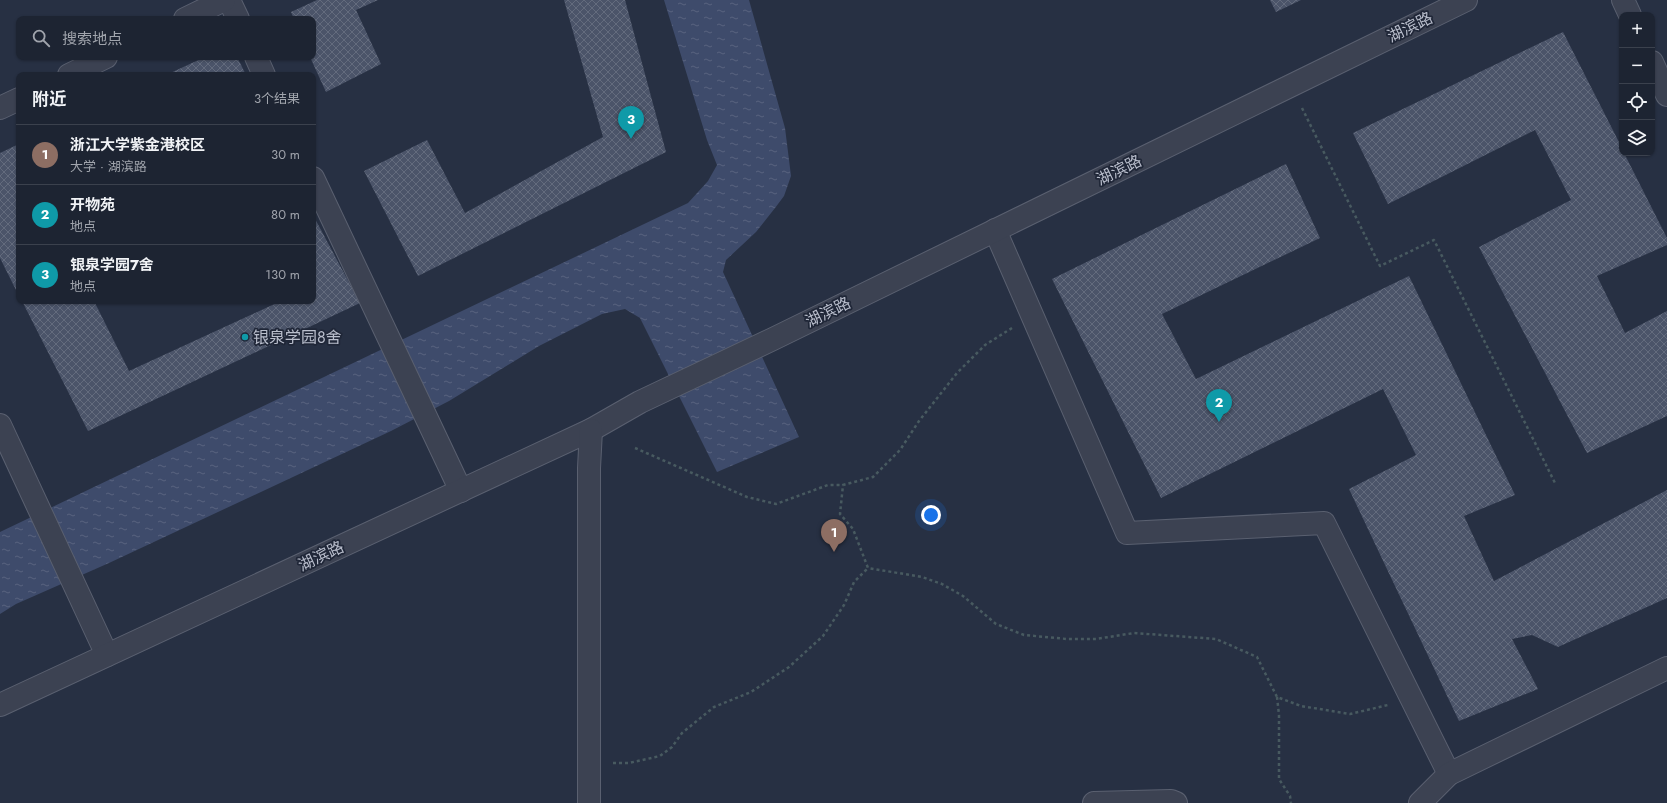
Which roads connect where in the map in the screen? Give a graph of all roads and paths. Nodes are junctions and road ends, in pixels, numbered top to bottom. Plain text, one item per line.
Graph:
1 (224, 0) edge
2 (229, 0) edge
3 (1466, 0) edge
4 (1623, 0) edge
5 (1629, 12) edge
6 (191, 16) edge
7 (237, 16) edge
8 (100, 60) edge
9 (257, 60) edge
10 (1655, 69) edge
11 (75, 72) edge
12 (263, 72) edge
13 (1291, 86) junction
14 (1667, 95) edge
15 (16, 100) edge
16 (0, 108) edge
17 (316, 184) edge
18 (995, 230) junction
19 (1032, 315) junction
20 (0, 424) edge
21 (592, 430) junction
22 (635, 448) dead end
23 (843, 485) junction
24 (1556, 485) dead end
25 (461, 491) junction
26 (868, 568) junction
27 (103, 645) junction
28 (1667, 668) edge
29 (1408, 691) junction
30 (1276, 697) junction
31 (0, 705) edge
32 (589, 762) junction
33 (1449, 774) junction
34 (589, 803) edge
35 (1094, 803) edge
36 (1176, 803) edge
37 (1291, 803) edge
38 (1420, 803) edge

1 - 6 street
2 - 7 street
3 - 13 street, 湖滨路
4 - 5 street
8 - 11 street
9 - 12 street
10 - 14 street
13 - 18 street, 湖滨路
13 - 24 path
15 - 16 street
17 - 25 street
18 - 19 street
18 - 21 street, 湖滨路
19 - 23 path
19 - 29 street
20 - 27 street
21 - 25 street, 湖滨路
21 - 32 street
22 - 23 path
23 - 26 path
25 - 27 street, 湖滨路
26 - 30 path
26 - 32 path
27 - 31 street, 湖滨路
28 - 33 street
29 - 30 path
29 - 33 street
30 - 37 path
32 - 34 street
33 - 38 street
35 - 36 street

